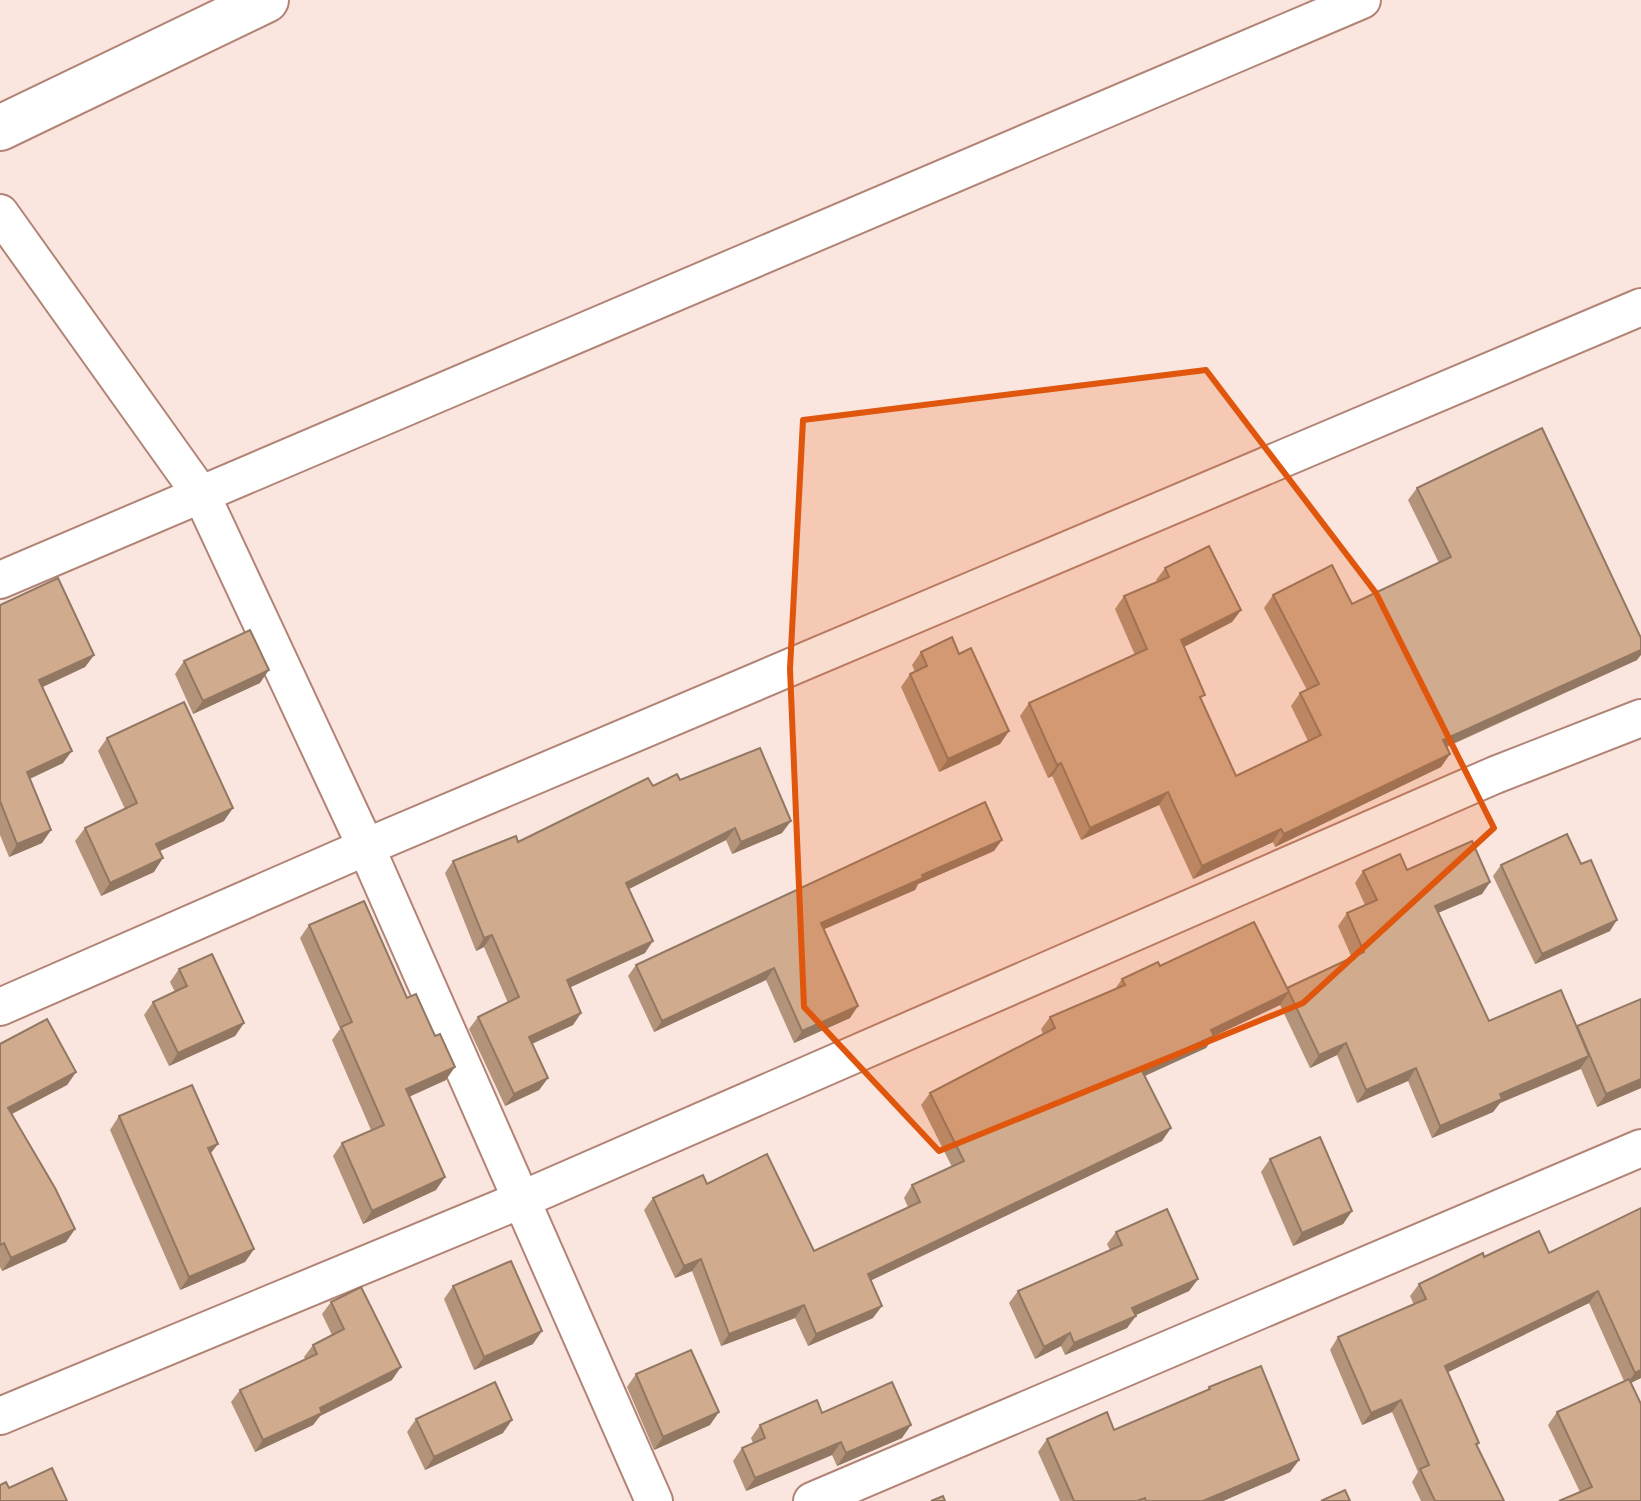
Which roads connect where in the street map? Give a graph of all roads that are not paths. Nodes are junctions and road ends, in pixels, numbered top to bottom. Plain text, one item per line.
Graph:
1 (266, 0) edge
2 (1362, 0) edge
3 (0, 128) edge
4 (0, 213) edge
5 (1641, 307) edge
6 (202, 496) junction
7 (0, 580) edge
8 (1641, 718) edge
9 (366, 847) junction
10 (0, 1007) edge
11 (1641, 1148) edge
12 (523, 1199) junction
13 (0, 1416) edge
14 (654, 1501) edge
15 (812, 1501) edge

1 - 3 street
2 - 6 street
4 - 6 street
5 - 9 street
6 - 7 street
6 - 9 street
8 - 12 street
9 - 10 street
9 - 12 street
11 - 15 street
12 - 13 street
12 - 14 street

